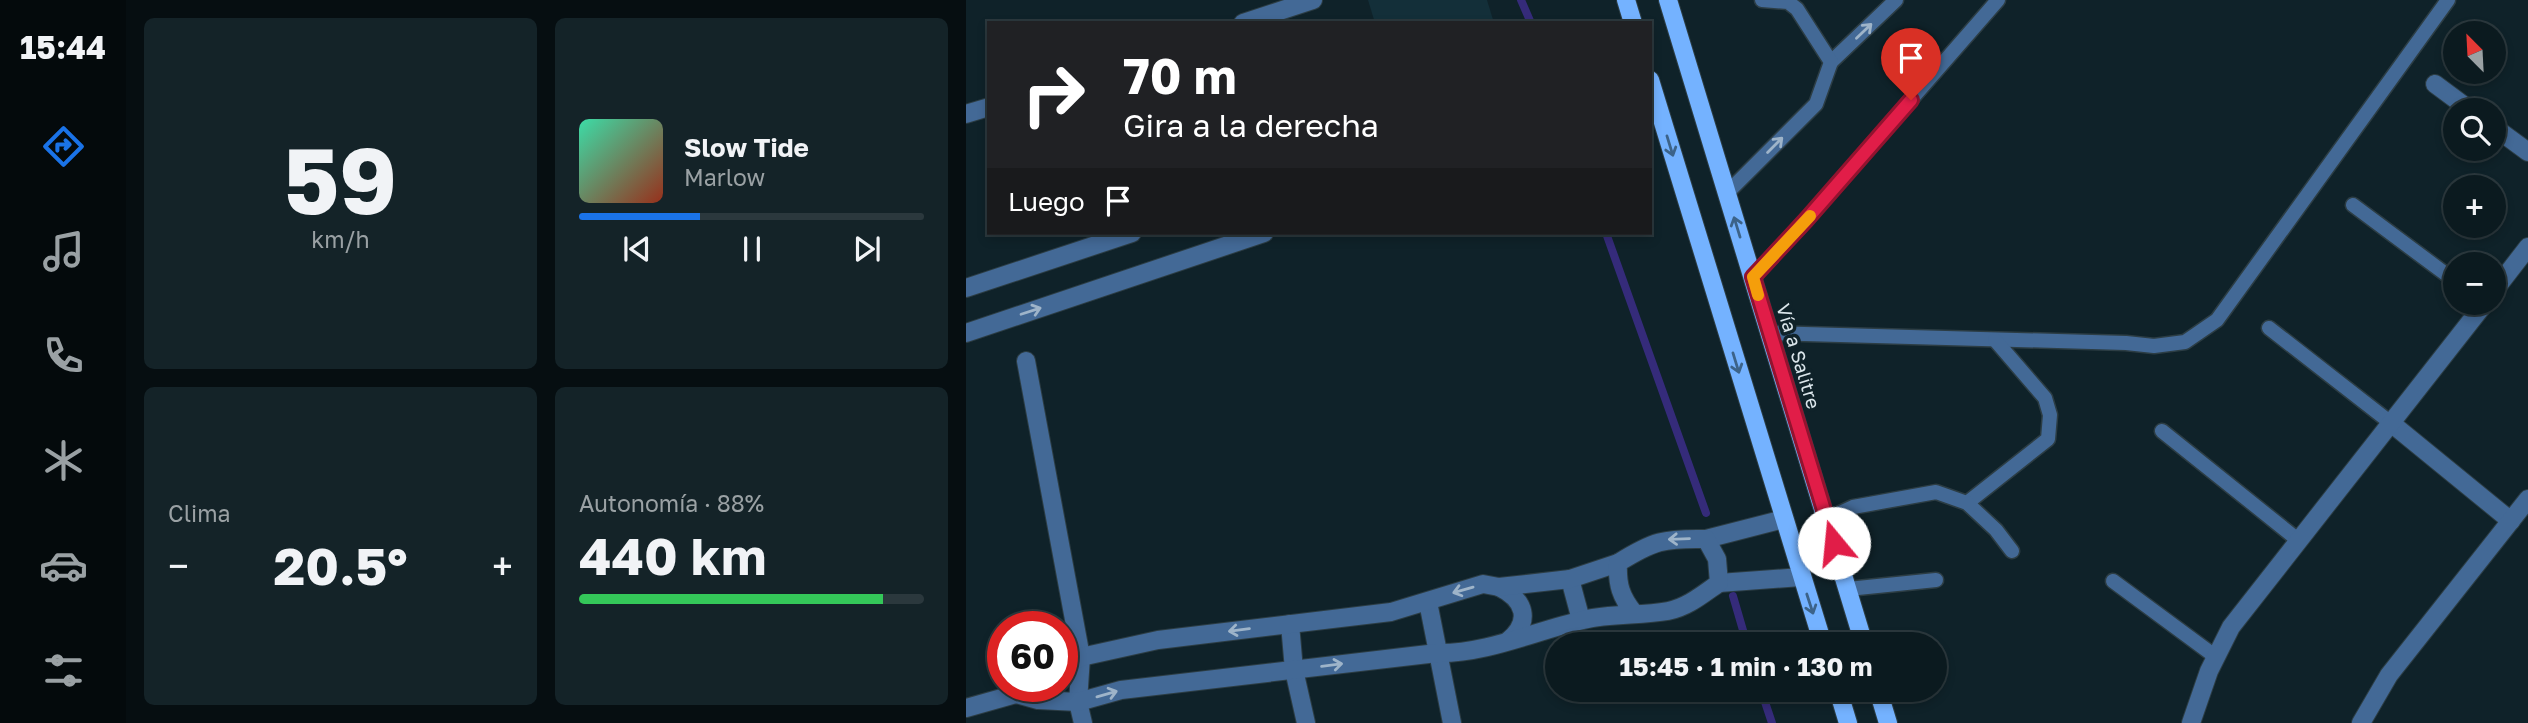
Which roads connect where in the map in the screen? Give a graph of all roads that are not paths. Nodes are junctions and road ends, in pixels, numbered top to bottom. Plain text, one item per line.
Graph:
1 (1312, 0) edge
2 (1626, 0) edge
3 (1668, 0) edge
4 (1762, 0) edge
5 (1896, 0) edge
6 (1998, 0) edge
7 (2448, 0) edge
8 (1274, 18) edge
9 (1255, 21) edge
10 (1632, 21) edge
11 (1831, 62) junction
12 (2435, 84) dead end
13 (1652, 89) edge
14 (2454, 98) edge
15 (987, 108) edge
16 (966, 114) edge
17 (2506, 136) edge
18 (2528, 152) edge
19 (1727, 193) junction
20 (2353, 205) dead end
21 (1126, 235) edge
22 (1258, 235) edge
23 (2528, 247) edge
24 (2443, 272) edge
25 (2506, 275) edge
26 (1753, 277) junction
27 (966, 288) edge
28 (2475, 315) edge
29 (2269, 328) dead end
30 (966, 332) edge
31 (1769, 333) junction
32 (1995, 340) junction
33 (1026, 361) dead end
34 (2391, 423) junction
35 (2162, 431) dead end
36 (2528, 499) edge
37 (1966, 503) junction
38 (1784, 519) junction
39 (1827, 519) junction
40 (2511, 521) junction
41 (1706, 539) junction
42 (2298, 540) junction
43 (2012, 551) dead end
44 (1618, 563) junction
45 (1801, 577) junction
46 (1570, 579) junction
47 (1936, 580) dead end
48 (2113, 581) dead end
49 (1719, 583) junction
50 (1499, 587) junction
51 (1847, 589) junction
52 (1428, 601) junction
53 (1634, 613) junction
54 (1581, 620) junction
55 (1290, 624) junction
56 (1819, 632) edge
57 (1860, 632) edge
58 (1508, 641) junction
59 (1437, 653) junction
60 (1082, 657) junction
61 (2216, 657) junction
62 (1078, 659) edge
63 (1294, 670) junction
64 (987, 701) edge
65 (1078, 702) junction
66 (1842, 702) edge
67 (1882, 702) edge
68 (966, 708) edge
69 (1083, 723) edge
70 (1306, 723) edge
71 (1452, 723) edge
72 (1849, 723) edge
73 (1888, 723) edge
74 (2191, 723) edge
75 (2361, 723) edge

1 - 8 street
2 - 10 main road
3 - 19 main road, Vía a Salitre
4 - 11 lane
11 -> 5 lane
6 - 26 lane
7 - 32 lane
8 - 9 street
19 -> 11 lane
12 - 14 street
13 -> 38 main road
15 - 16 street
17 - 18 street
26 -> 19 main road, Vía a Salitre
20 - 24 lane
21 - 27 street
30 -> 22 street
23 - 25 street
26 - 31 main road, Vía a Salitre
28 - 34 street
29 - 34 lane
31 - 32 lane
31 - 39 main road, Vía a Salitre
32 - 37 lane
33 - 60 street
34 - 40 street
34 - 42 street
35 - 42 lane
36 - 40 street
37 - 39 lane
37 - 43 lane
38 - 41 street
38 - 45 main road
39 - 51 main road, Vía a Salitre
40 - 75 street
41 -> 44 street
41 - 49 street
42 - 61 street
44 - 46 street
44 - 53 street
45 - 49 street
45 -> 56 main road
46 - 50 street
46 - 54 street
47 - 51 lane
48 - 61 lane
49 - 53 street
50 -> 52 street
50 - 58 street
51 - 57 main road, Vía a Salitre
52 - 55 street
52 - 59 street
53 - 54 street
54 - 58 street
55 -> 60 street
55 - 63 street
58 - 59 street
63 -> 59 street
59 - 71 street
60 - 62 street
60 - 65 street
61 - 74 street
65 -> 63 street
63 - 70 street
64 - 68 street
65 - 69 street
66 - 72 main road
67 - 73 main road

